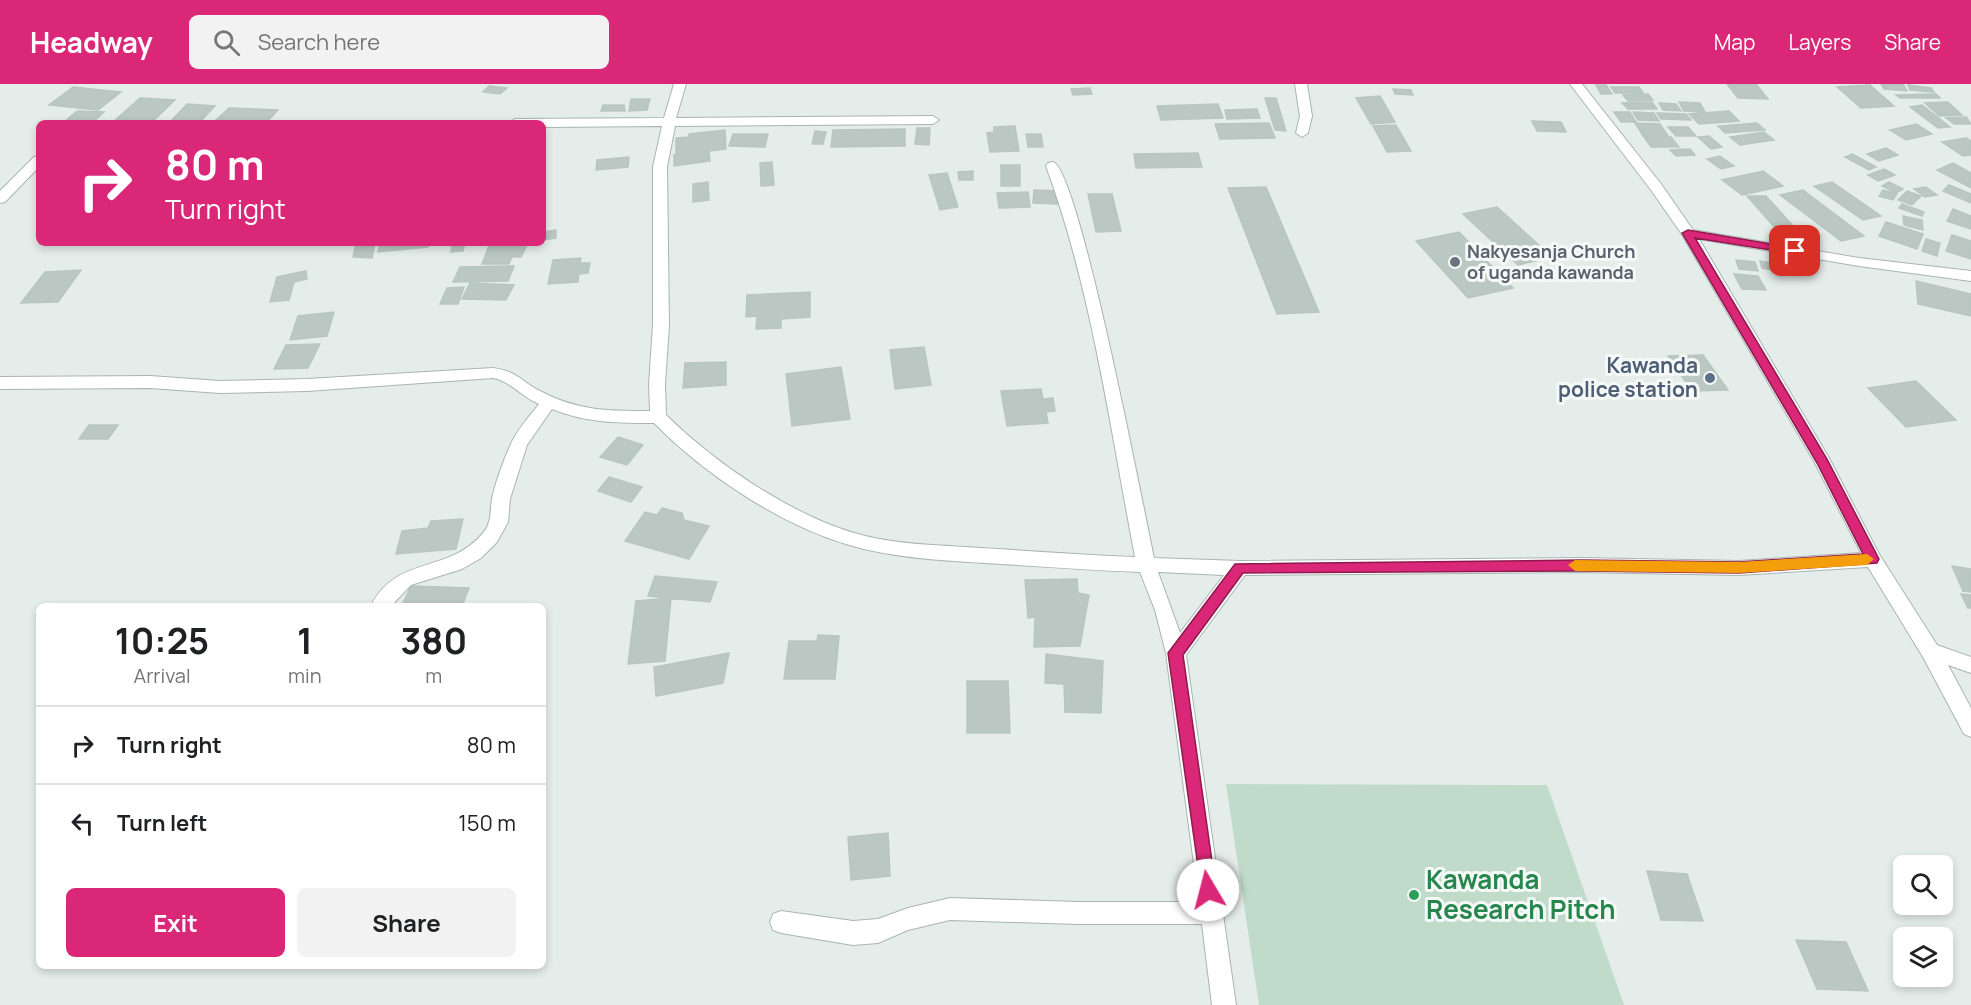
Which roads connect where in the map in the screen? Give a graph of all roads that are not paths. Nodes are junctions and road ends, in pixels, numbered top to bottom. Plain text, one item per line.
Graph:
1 (680, 84) edge
2 (1301, 84) edge
3 (1576, 84) edge
4 (933, 120) dead end
5 (669, 122) junction
6 (546, 123) edge
7 (1302, 133) dead end
8 (36, 163) edge
9 (1053, 166) dead end
10 (2, 195) edge
11 (1688, 233) junction
12 (1971, 276) edge
13 (0, 383) edge
14 (549, 401) junction
15 (658, 417) junction
16 (1873, 559) junction
17 (1146, 565) junction
18 (1240, 568) junction
19 (382, 603) edge
20 (1930, 651) junction
21 (1176, 653) junction
22 (1971, 665) edge
23 (1971, 728) edge
24 (1211, 913) junction
25 (782, 922) dead end
26 (1224, 1005) edge

1 - 5 street
2 - 7 street
3 - 11 street
4 - 5 street
5 - 6 street
5 - 15 street
8 - 10 street
9 - 17 street
11 - 12 street
11 - 16 street
13 - 14 street
14 - 15 street
14 - 19 street
15 - 17 street
16 - 18 street
16 - 20 street
17 - 18 street
17 - 21 street
18 - 21 street
20 - 22 street
20 - 23 street
21 - 24 street
24 - 25 street
24 - 26 street

